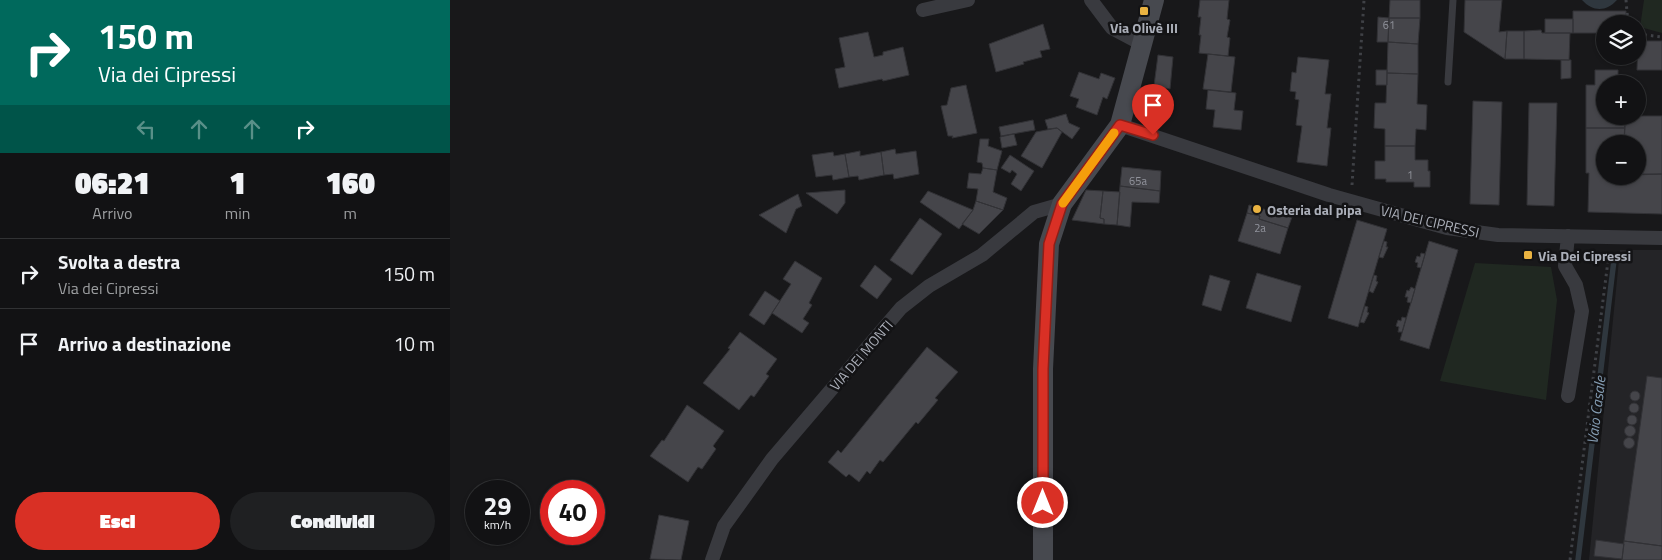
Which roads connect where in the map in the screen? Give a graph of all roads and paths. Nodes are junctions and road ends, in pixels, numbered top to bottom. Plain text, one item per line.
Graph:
1 (968, 0) edge
2 (1091, 0) edge
3 (1154, 0) edge
4 (1364, 0) edge
5 (1453, 0) edge
6 (1626, 0) edge
7 (923, 10) dead end
8 (1627, 15) edge
9 (1646, 35) edge
10 (1662, 37) edge
11 (1142, 44) junction
12 (1448, 82) dead end
13 (1120, 125) junction
14 (1352, 193) dead end
15 (1062, 204) junction
16 (1568, 236) junction
17 (1662, 238) edge
18 (1609, 252) dead end
19 (1568, 396) dead end
20 (712, 560) edge
21 (1042, 560) edge
22 (1570, 560) edge

1 - 7 street
2 - 11 street
3 - 11 street
4 - 14 path
5 - 12 lane
6 - 8 path
9 - 10 path
11 - 13 street
13 - 15 street
13 - 16 street, VIA DEI CIPRESSI
15 - 20 street, VIA DEI MONTI
15 - 21 street
16 - 17 street, VIA DEI CIPRESSI
16 - 19 street
18 - 22 path

